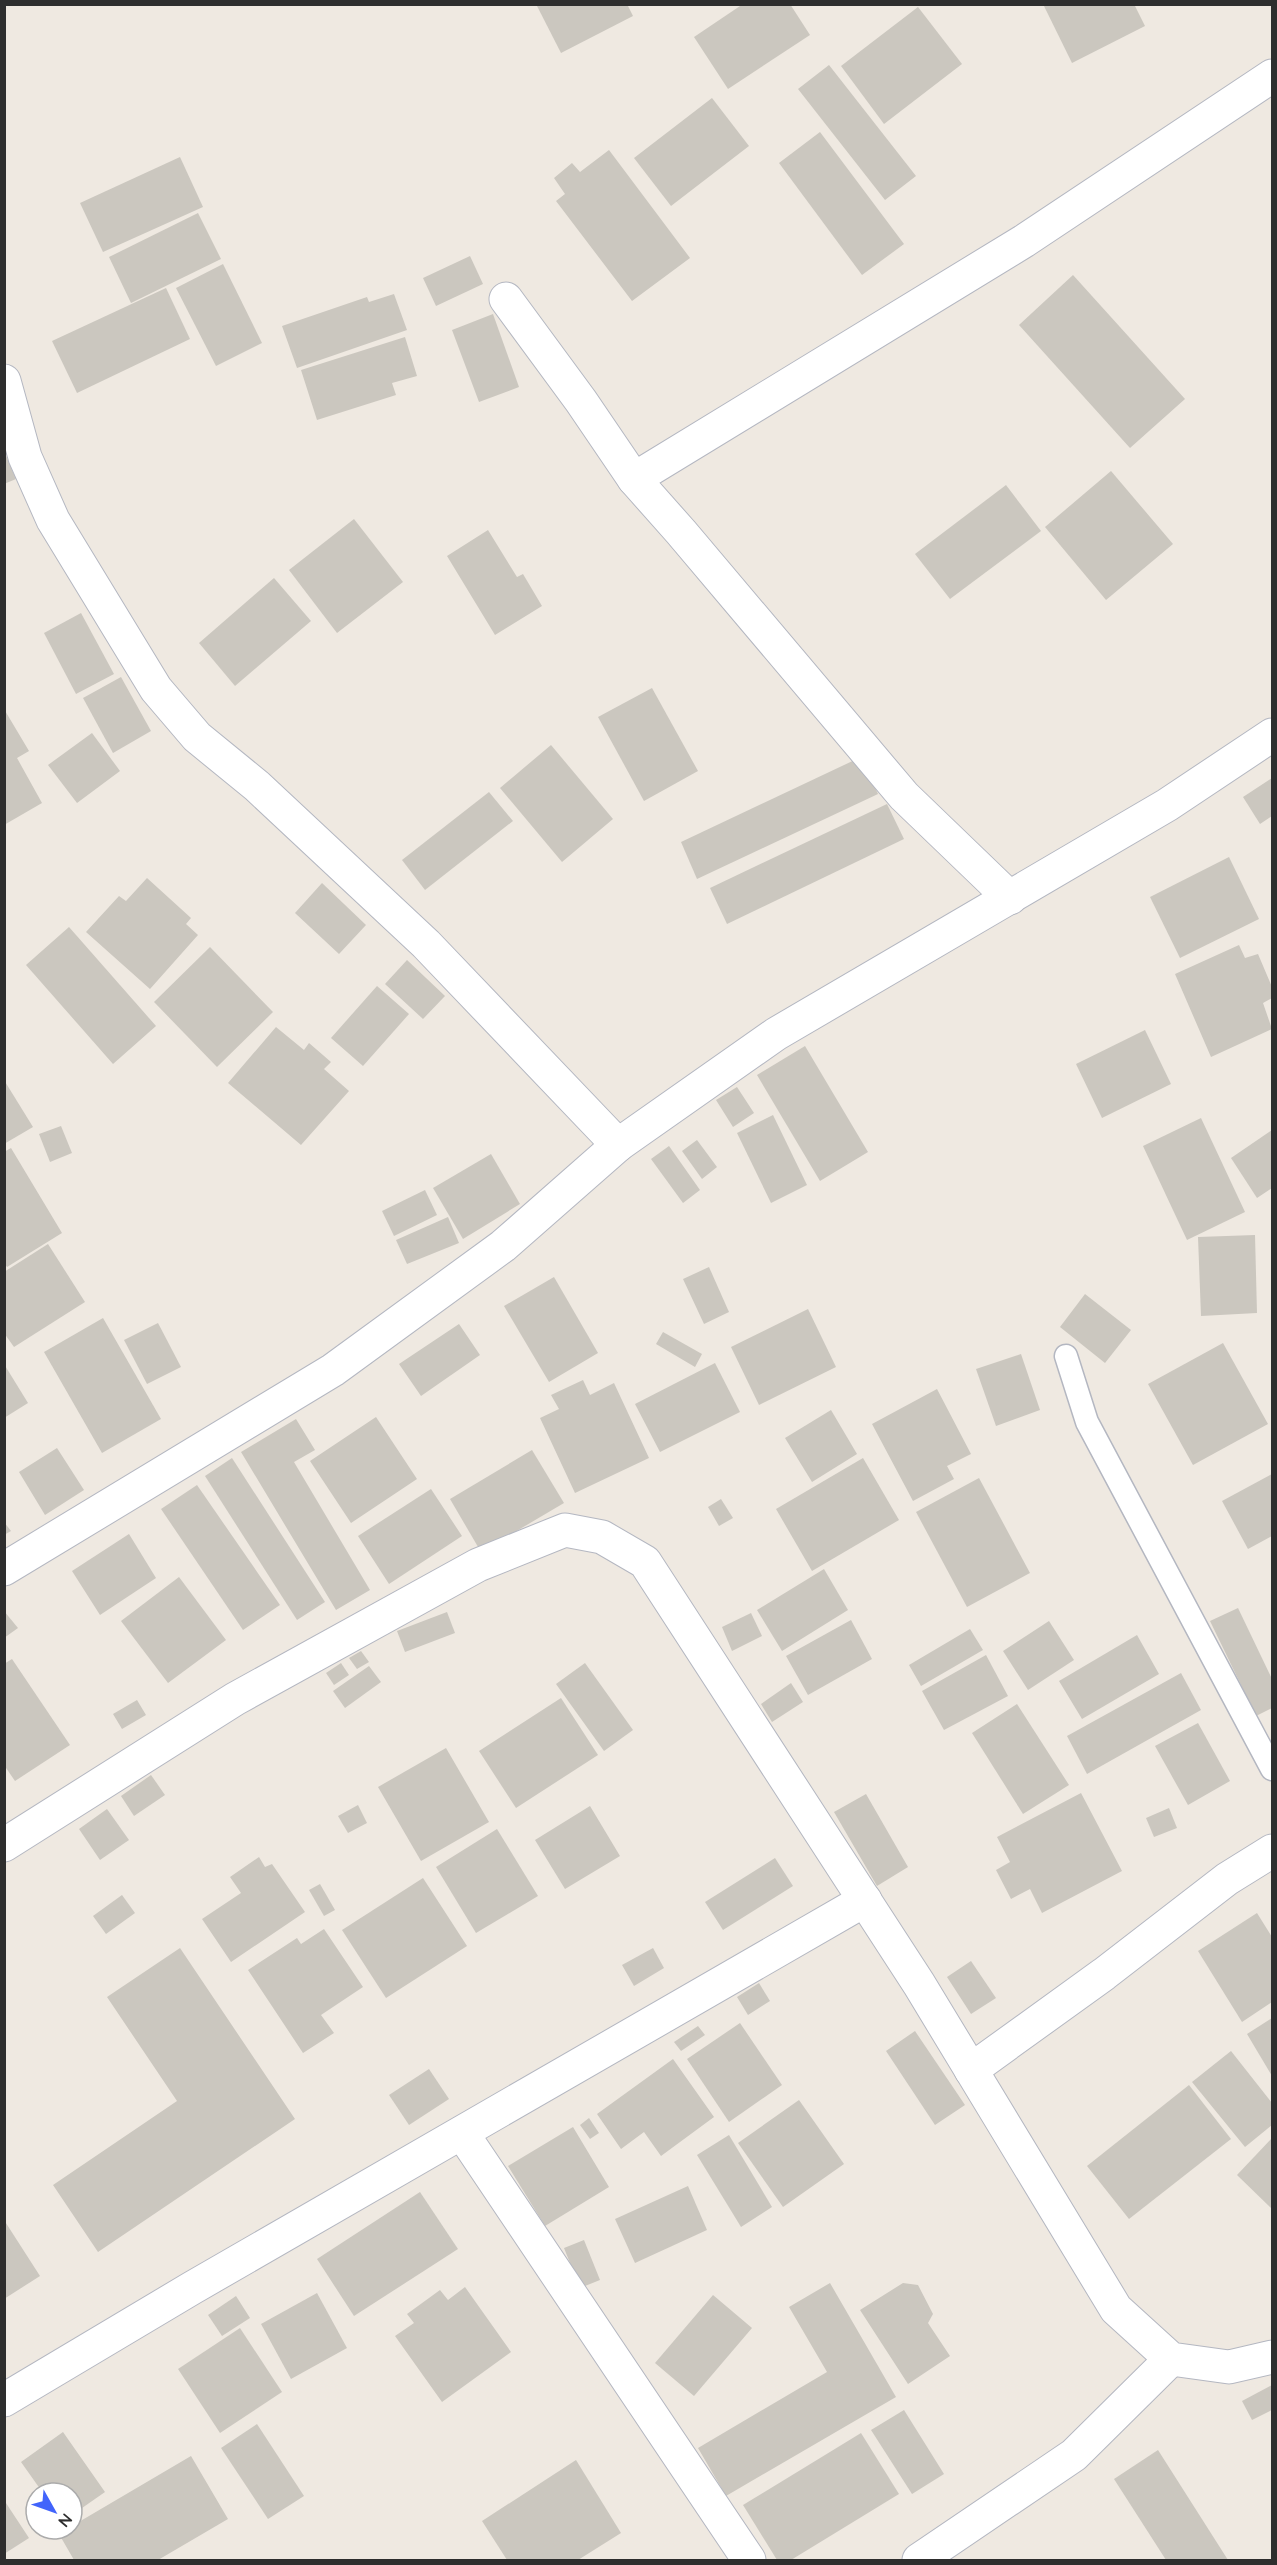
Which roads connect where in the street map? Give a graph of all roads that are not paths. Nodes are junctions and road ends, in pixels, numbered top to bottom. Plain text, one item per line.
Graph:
1 (1272, 76) edge
2 (506, 299) dead end
3 (4, 381) edge
4 (634, 479) junction
5 (1272, 735) edge
6 (1010, 898) junction
7 (618, 1145) junction
8 (1066, 1356) dead end
9 (4, 1569) edge
10 (1272, 1769) edge
11 (4, 1845) edge
12 (1272, 1851) edge
13 (865, 1900) junction
14 (971, 2070) junction
15 (462, 2133) junction
16 (1272, 2357) edge
17 (1171, 2359) junction
18 (4, 2400) edge
19 (749, 2560) edge
20 (919, 2560) edge

1 - 4 street
2 - 4 street
3 - 7 street
4 - 6 street
5 - 6 street
6 - 7 street
7 - 9 street
8 - 10 lane
11 - 13 street
12 - 14 street
13 - 14 street
13 - 15 street
14 - 17 street
15 - 18 street
15 - 19 street
16 - 17 street
17 - 20 street

